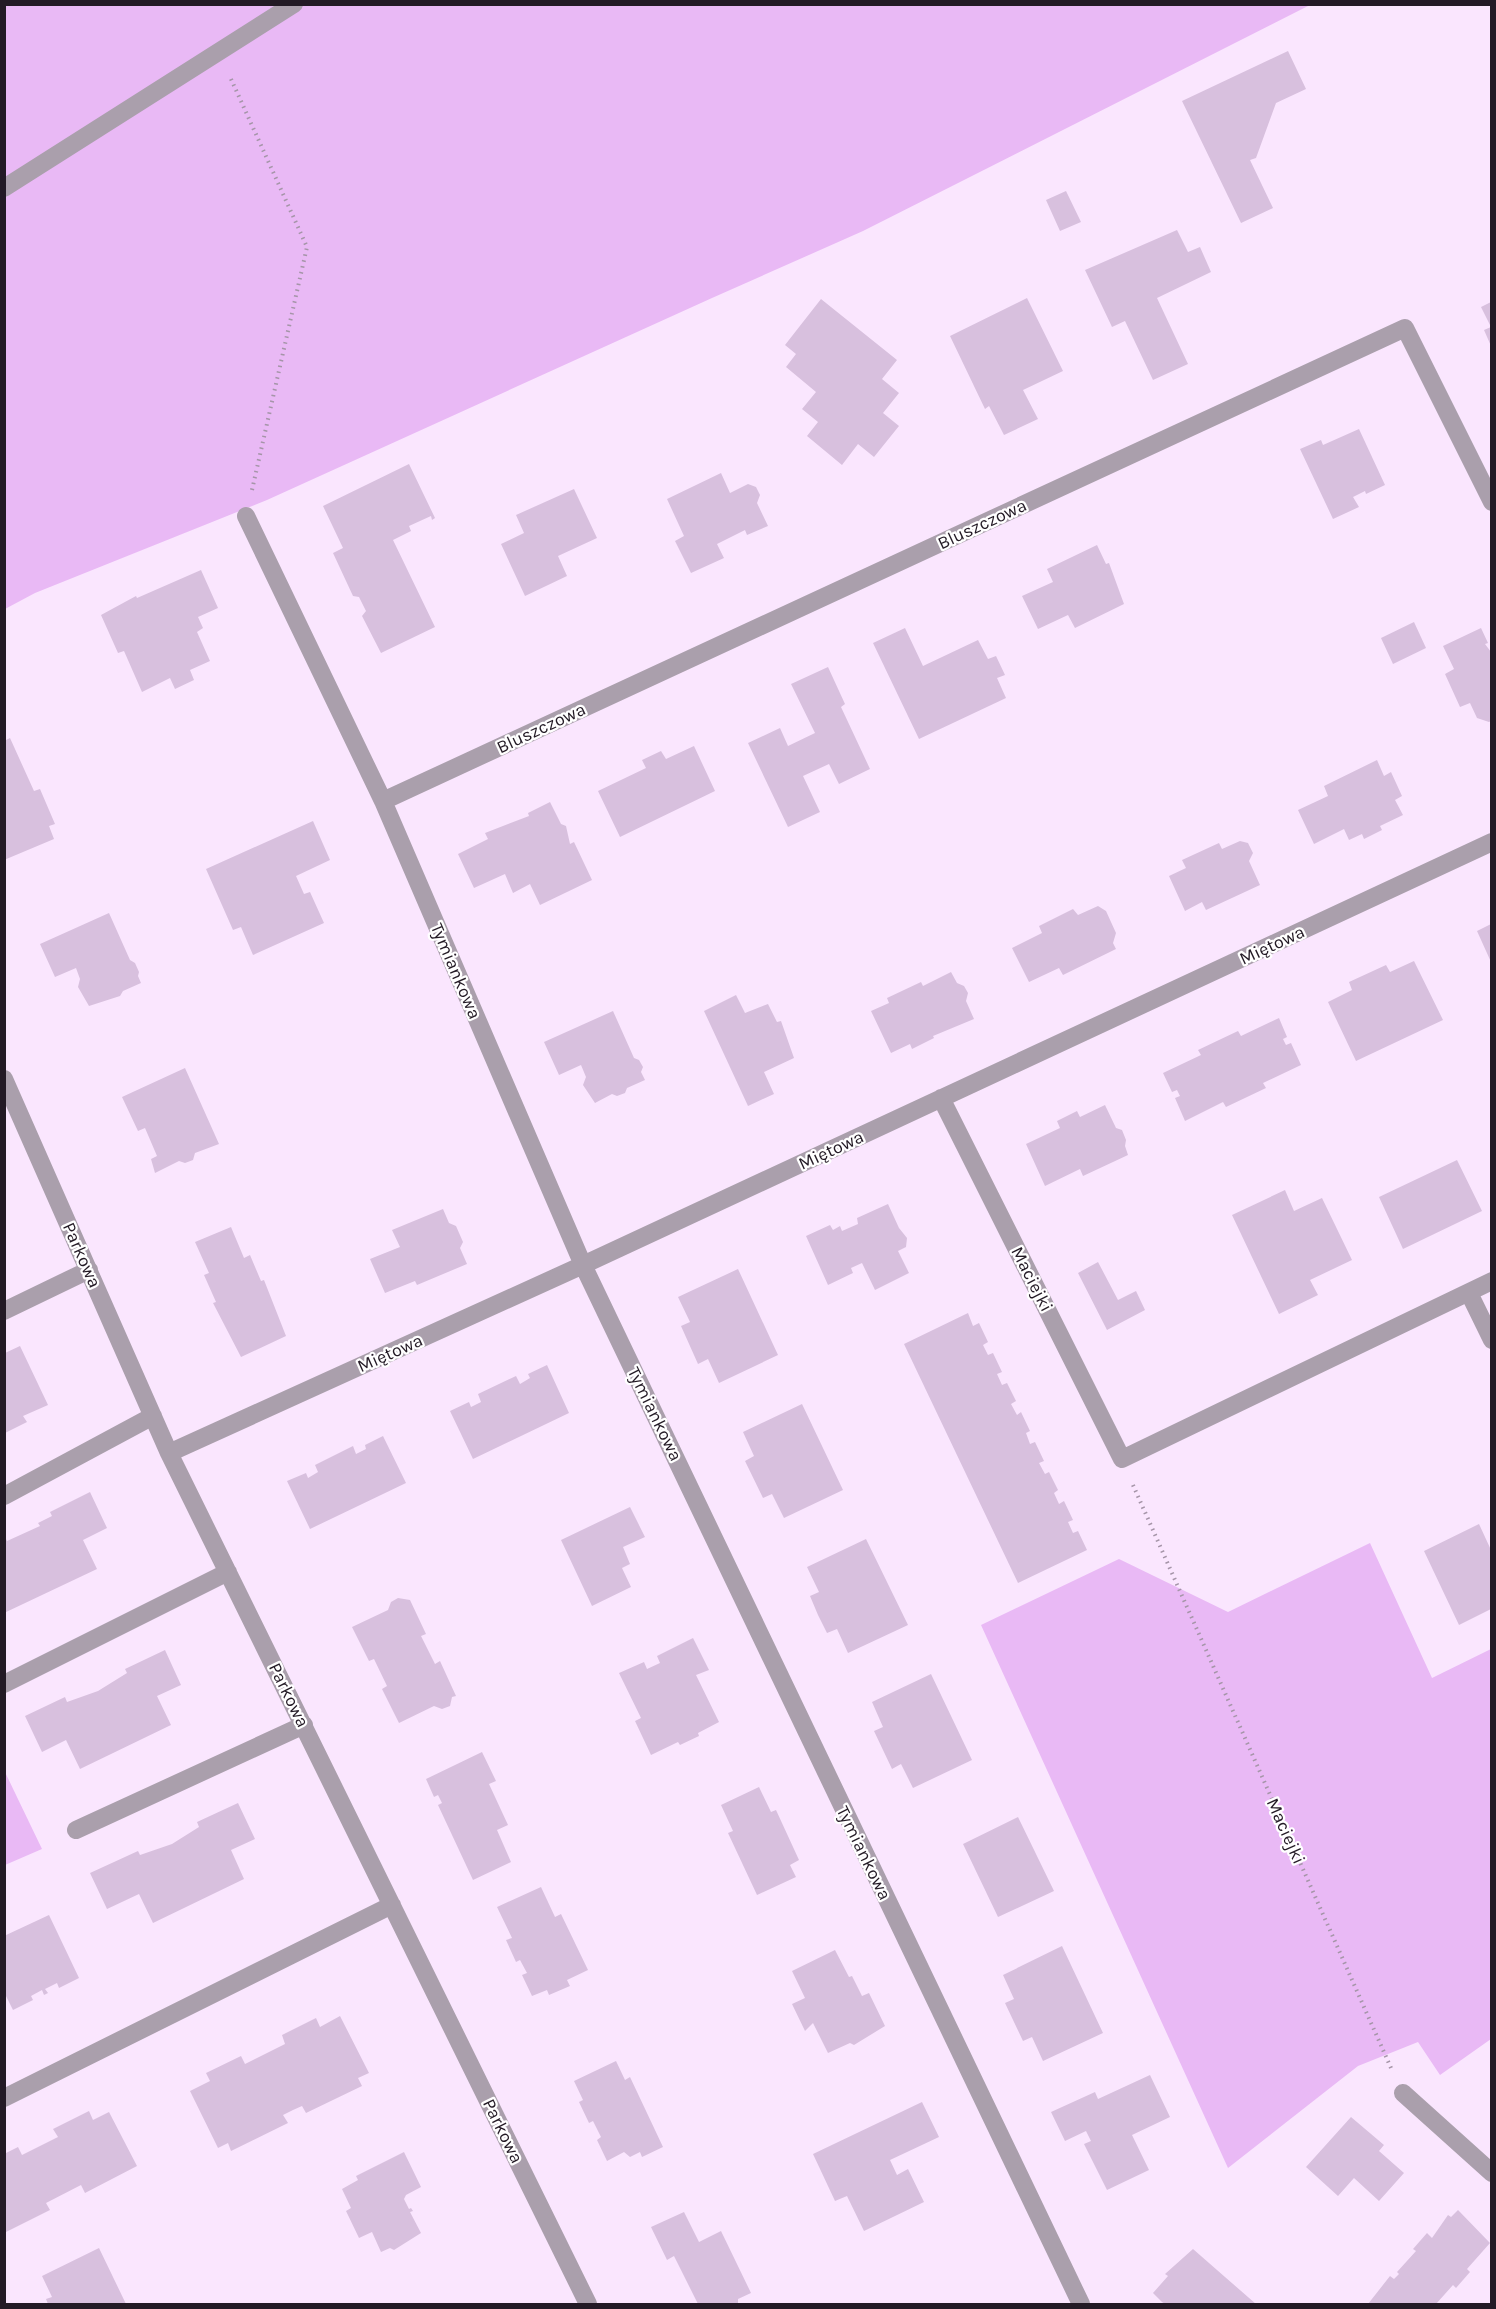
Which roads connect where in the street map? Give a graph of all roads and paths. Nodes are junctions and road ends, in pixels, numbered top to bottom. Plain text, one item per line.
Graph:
1 (294, 4) edge
2 (219, 53) junction
3 (4, 189) edge
4 (1491, 502) edge
5 (246, 516) joint
6 (383, 801) junction
7 (1491, 842) edge
8 (4, 1079) edge
9 (941, 1098) junction
10 (13, 1120) edge
11 (583, 1265) junction
12 (89, 1270) junction
13 (1491, 1281) edge
14 (1469, 1293) junction
15 (4, 1311) edge
16 (1491, 1340) edge
17 (153, 1416) junction
18 (170, 1453) junction
19 (1122, 1459) junction
20 (4, 1496) edge
21 (228, 1572) junction
22 (4, 1684) edge
23 (304, 1725) junction
24 (76, 1830) dead end
25 (392, 1905) junction
26 (1402, 2093) joint
27 (4, 2098) edge
28 (1491, 2173) edge
29 (588, 2304) edge
30 (1081, 2304) edge

1 - 2 street
2 - 3 street
2 - 5 path
4 - 6 street, Bluszczowa
5 - 6 street, Tymiankowa
6 - 11 street, Tymiankowa
7 - 9 street, Miętowa
8 - 10 street, Parkowa
9 - 11 street, Miętowa
9 - 19 street, Maciejki
10 - 12 street, Parkowa
11 - 18 street, Miętowa
11 - 30 street, Tymiankowa
12 - 15 street
12 - 17 street, Parkowa
13 - 14 street
14 - 16 street
14 - 19 street
17 - 18 street, Parkowa
17 - 20 street
18 - 21 street, Parkowa
19 - 26 path, Maciejki
21 - 22 street
21 - 23 street, Parkowa
23 - 24 street
23 - 25 street, Parkowa
25 - 27 street
25 - 29 street, Parkowa
26 - 28 street

